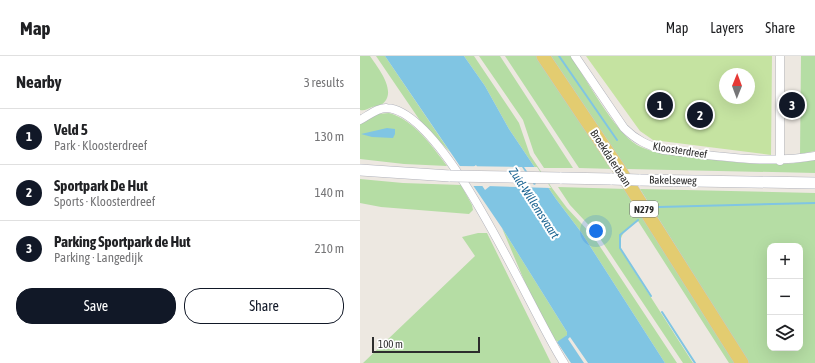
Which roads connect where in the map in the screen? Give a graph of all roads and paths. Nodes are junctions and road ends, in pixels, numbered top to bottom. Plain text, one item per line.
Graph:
1 (543, 56) edge
2 (576, 56) edge
3 (780, 56) edge
4 (360, 120) edge
5 (815, 156) edge
6 (780, 161) junction
7 (360, 170) edge
8 (815, 183) edge
9 (564, 363) edge
10 (742, 363) edge

1 - 10 main road, Broekdalerbaan / N279
2 - 6 street, Kloosterdreef
3 - 6 street
4 - 9 street
5 - 6 street, Kloosterdreef
7 - 8 street, Bakelseweg, bridge

